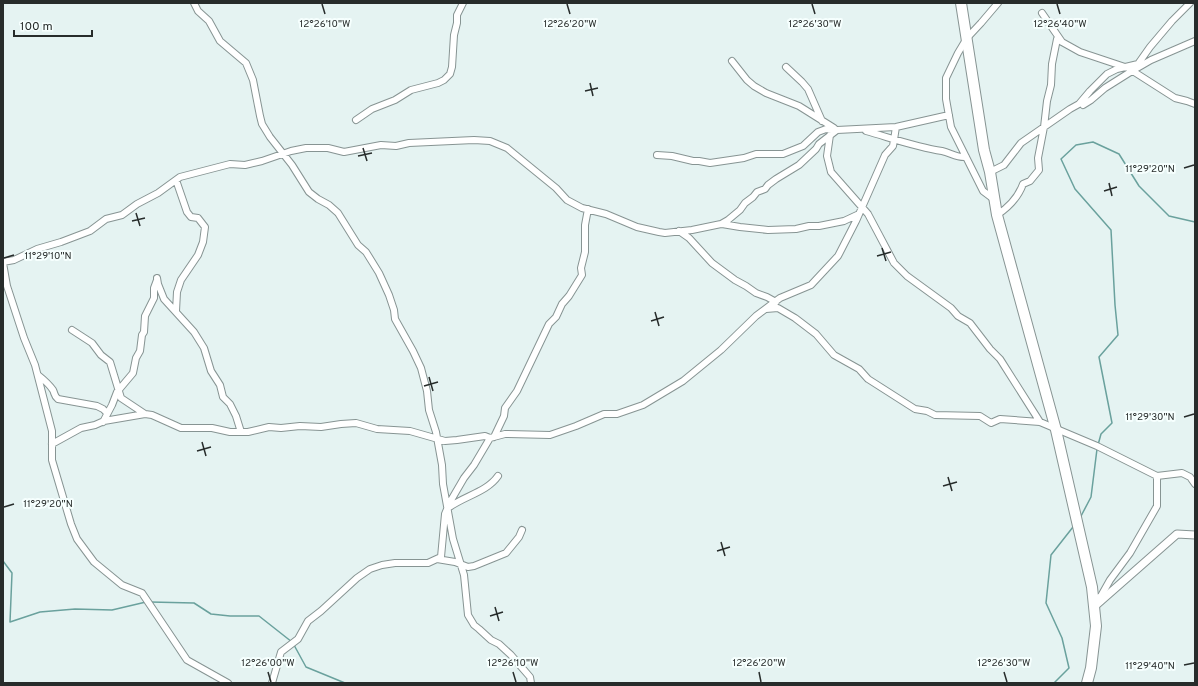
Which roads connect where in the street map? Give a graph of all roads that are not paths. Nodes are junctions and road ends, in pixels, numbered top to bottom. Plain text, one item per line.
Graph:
1 (194, 3) edge
2 (463, 3) edge
3 (961, 3) edge
4 (998, 3) edge
5 (1190, 3) edge
6 (1042, 13) dead end
7 (967, 38) junction
8 (1195, 41) edge
9 (1062, 42) junction
10 (732, 61) dead end
11 (786, 67) dead end
12 (1126, 67) junction
13 (1132, 70) junction
14 (1195, 104) edge
15 (1083, 105) dead end
16 (949, 115) junction
17 (356, 120) dead end
18 (822, 121) junction
19 (896, 127) junction
20 (1044, 127) junction
21 (837, 130) junction
22 (863, 130) junction
23 (830, 135) junction
24 (895, 138) junction
25 (282, 154) junction
26 (657, 154) dead end
27 (966, 157) junction
28 (990, 172) junction
29 (176, 180) junction
30 (995, 200) junction
31 (588, 209) junction
32 (861, 210) junction
33 (997, 215) junction
34 (722, 224) junction
35 (679, 232) junction
36 (3, 263) edge
37 (776, 302) junction
38 (766, 309) junction
39 (176, 311) junction
40 (72, 330) dead end
41 (38, 375) junction
42 (119, 390) junction
43 (107, 413) junction
44 (145, 414) junction
45 (103, 422) junction
46 (1040, 422) junction
47 (1056, 430) junction
48 (241, 432) junction
49 (437, 438) junction
50 (492, 438) junction
51 (52, 444) junction
52 (498, 476) dead end
53 (1157, 476) junction
54 (1195, 484) edge
55 (448, 508) junction
56 (522, 530) dead end
57 (1195, 535) edge
58 (437, 559) junction
59 (460, 564) junction
60 (1094, 603) junction
61 (228, 683) edge
62 (272, 683) edge
63 (531, 683) edge
64 (1087, 683) edge

1 - 25 street
2 - 17 street
3 - 7 highway
4 - 7 street
5 - 12 street
6 - 9 street
7 - 16 street
7 - 28 highway
8 - 13 street
9 - 12 street
9 - 20 street
10 - 18 street
11 - 18 street
12 - 13 street
12 - 20 street
13 - 14 street
13 - 15 street
16 - 19 street
16 - 27 street
18 - 21 street
19 - 22 street
19 - 24 street
20 - 28 street
20 - 33 street
21 - 22 street
21 - 23 street
21 - 26 street
22 - 24 street
23 - 32 street
23 - 34 street
24 - 27 street
24 - 32 street
25 - 29 street
25 - 31 street
25 - 49 street
27 - 30 street
28 - 30 highway
29 - 36 street
29 - 39 street
30 - 33 highway
31 - 35 street
31 - 50 street
32 - 34 street
32 - 37 street
32 - 46 street
33 - 47 highway
34 - 35 street
35 - 37 street
36 - 41 street
37 - 38 street
38 - 46 street
38 - 50 street
39 - 42 street
39 - 48 street
40 - 42 street
41 - 43 street
41 - 51 street
42 - 43 street
42 - 44 street
43 - 45 street
44 - 45 street
44 - 48 street
45 - 51 street
46 - 47 street
47 - 53 street
47 - 60 highway
48 - 49 street
49 - 50 street
49 - 55 street
50 - 55 street
51 - 61 street
52 - 55 street
53 - 54 street
53 - 60 street
55 - 58 street
55 - 59 street
56 - 59 street
57 - 60 street
58 - 59 street
58 - 62 street
59 - 63 street
60 - 64 highway

